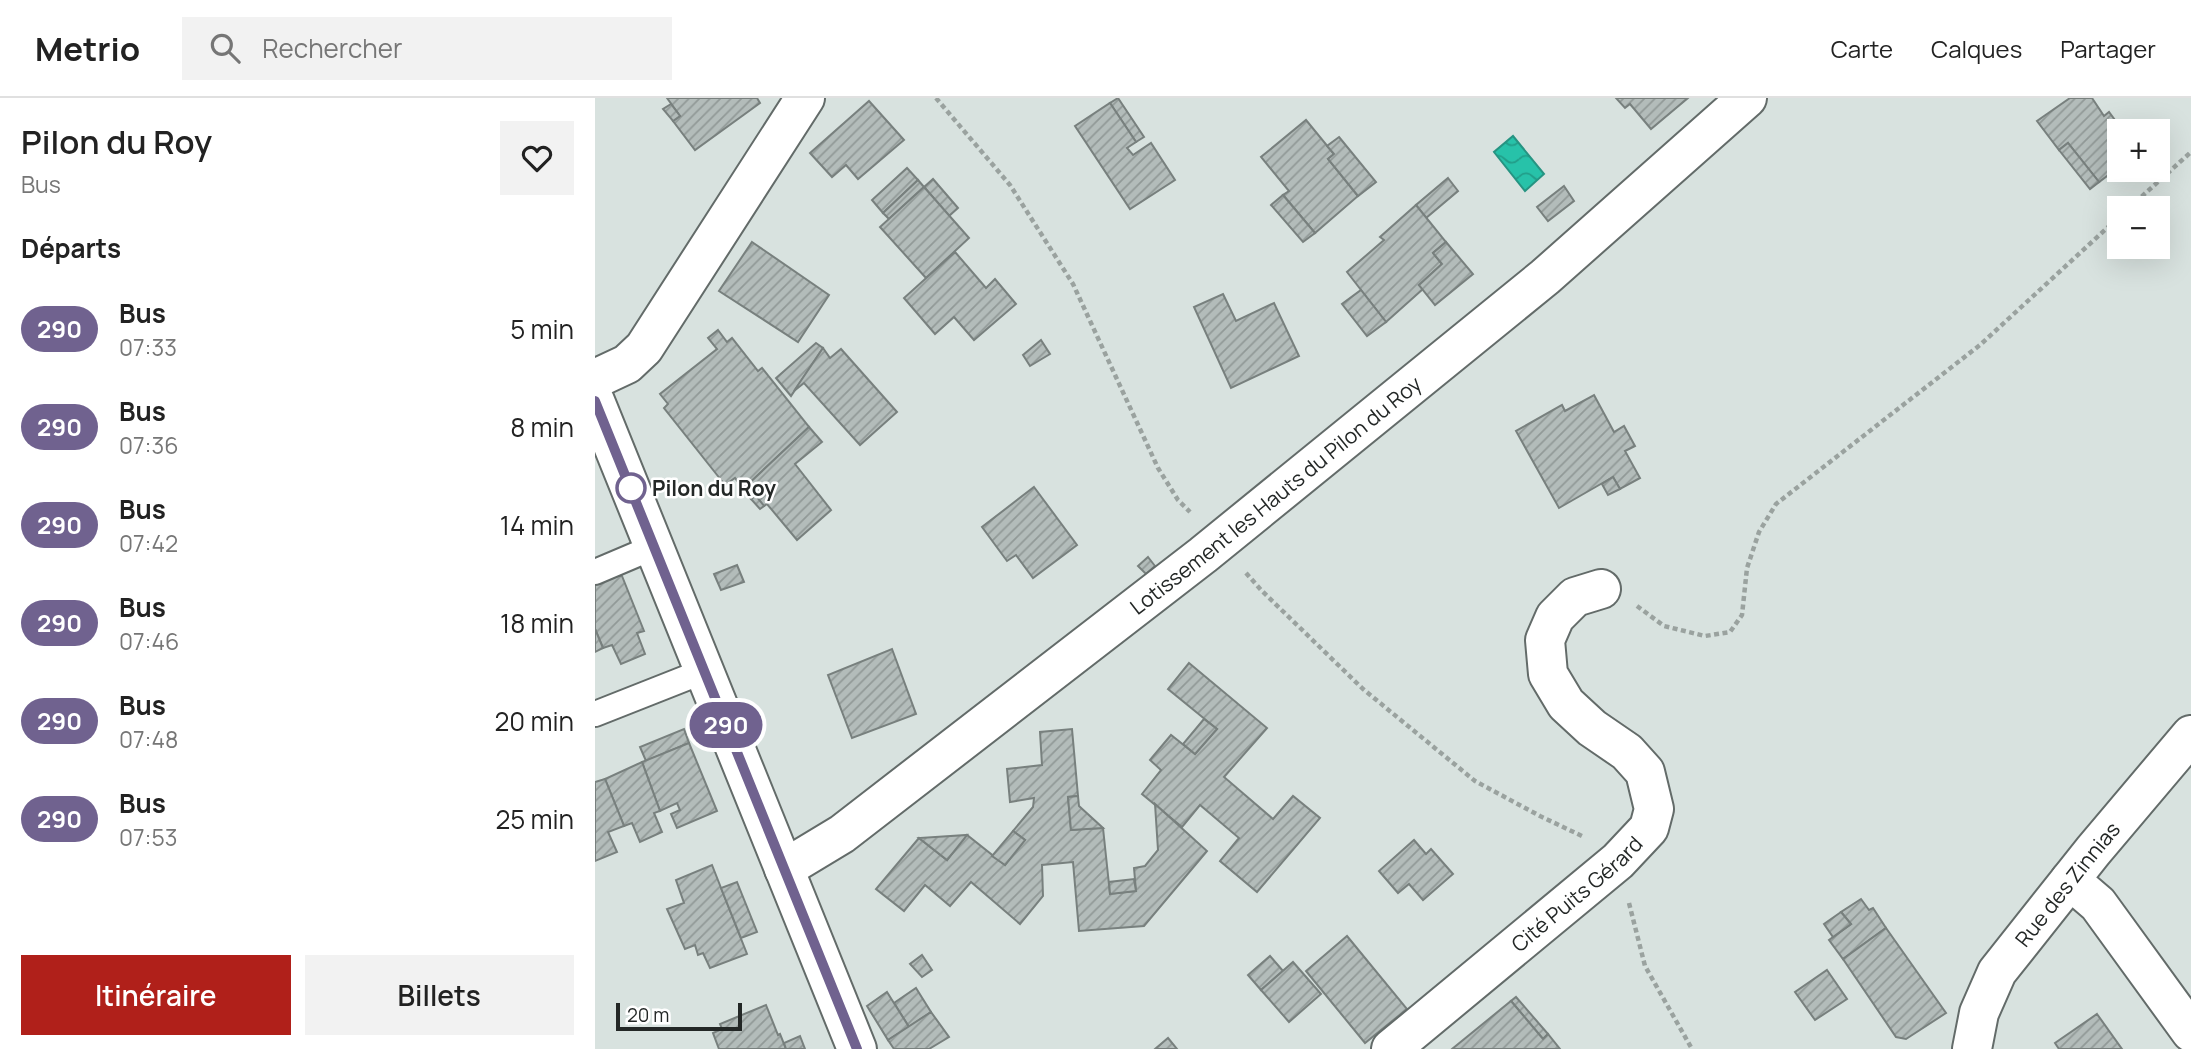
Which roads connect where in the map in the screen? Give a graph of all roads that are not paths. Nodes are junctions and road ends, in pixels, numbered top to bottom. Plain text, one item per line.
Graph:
1 (805, 98) edge
2 (1747, 98) edge
3 (595, 379) edge
4 (595, 401) edge
5 (654, 547) junction
6 (595, 572) edge
7 (1601, 589) road end
8 (704, 671) junction
9 (595, 714) edge
10 (2191, 735) edge
11 (785, 869) junction
12 (2070, 880) junction
13 (2191, 1032) edge
14 (857, 1049) edge
15 (1391, 1049) edge
16 (1972, 1049) edge

1 - 3 street
2 - 11 street, Lotissement les Hauts du Pilon du Roy
4 - 5 street
5 - 6 lane
5 - 8 street
7 - 15 street, Cité Puits Gérard
8 - 9 lane
8 - 11 street
10 - 12 street, Rue des Zinnias
11 - 14 street
12 - 13 street
12 - 16 street, Rue des Zinnias

